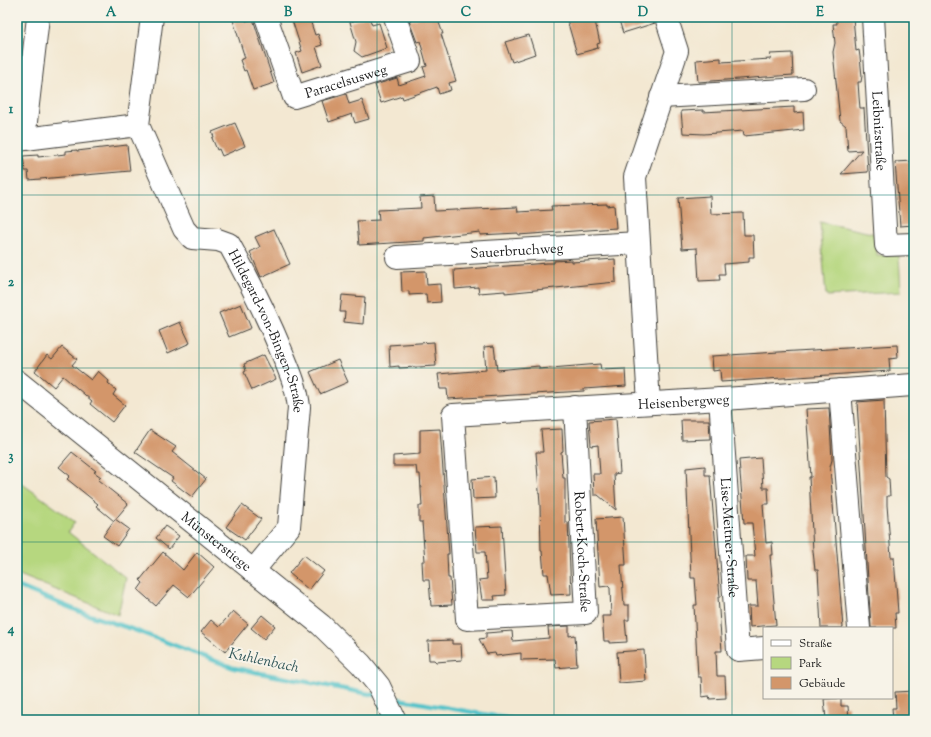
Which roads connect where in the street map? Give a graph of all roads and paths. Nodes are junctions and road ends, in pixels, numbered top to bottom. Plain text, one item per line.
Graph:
1 (38, 17) edge
2 (152, 17) edge
3 (266, 17) edge
4 (395, 17) edge
5 (666, 17) edge
6 (873, 17) edge
7 (804, 89) dead end
8 (661, 97) junction
9 (138, 125) junction
10 (21, 139) edge
11 (638, 244) junction
12 (914, 244) edge
13 (397, 257) dead end
14 (17, 381) edge
15 (914, 385) edge
16 (840, 390) junction
17 (720, 399) junction
18 (648, 403) junction
19 (575, 407) junction
20 (452, 415) joint
21 (254, 571) junction
22 (859, 627) edge
23 (763, 648) edge
24 (393, 714) edge

1 - 10 street
2 - 9 street
3 - 4 street, Paracelsusweg
5 - 8 street
6 - 12 street, Leibnizstraße
7 - 8 street
8 - 11 street
9 - 10 street
9 - 21 street, Hildegard-von-Bingen-Straße
11 - 13 street, Sauerbruchweg
11 - 18 street
14 - 21 street, Münsterstiege
15 - 16 street, Heisenbergweg
16 - 17 street, Heisenbergweg
16 - 22 street
17 - 18 street, Heisenbergweg
17 - 23 street, Lise-Meitner-Straße
18 - 19 street, Heisenbergweg
19 - 20 street, Heisenbergweg
19 - 20 street, Robert-Koch-Straße
21 - 24 street, Münsterstiege

